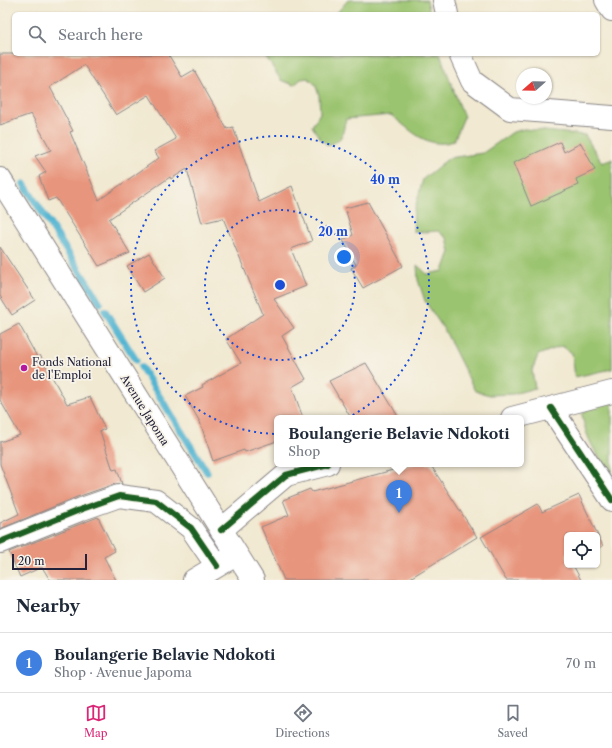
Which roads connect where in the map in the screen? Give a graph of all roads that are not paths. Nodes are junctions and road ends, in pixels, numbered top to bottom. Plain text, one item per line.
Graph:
1 (444, 0) edge
2 (606, 0) edge
3 (612, 10) edge
4 (447, 12) edge
5 (461, 56) edge
6 (612, 117) edge
7 (0, 179) edge
8 (612, 392) edge
9 (551, 408) junction
10 (524, 415) edge
11 (317, 467) edge
12 (612, 500) edge
13 (221, 530) junction
14 (0, 542) edge
15 (237, 554) junction
16 (217, 566) junction
17 (194, 580) edge
18 (253, 580) edge

1 - 4 street
2 - 3 street
5 - 6 street
7 - 13 street, Avenue Japoma
8 - 9 street
9 - 10 street
9 - 12 street
11 - 13 street
13 - 15 street, Avenue Japoma
14 - 16 street
15 - 16 street
15 - 18 street, Avenue Japoma
16 - 17 street

